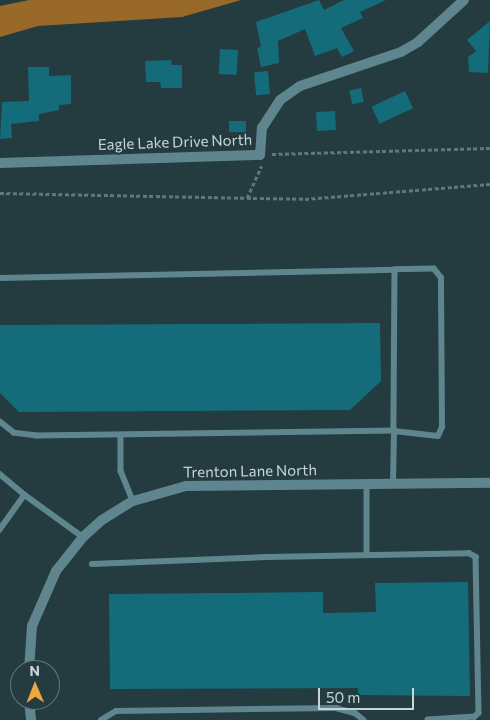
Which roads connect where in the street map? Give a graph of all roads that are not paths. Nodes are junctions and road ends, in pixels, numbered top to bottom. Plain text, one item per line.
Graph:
1 (464, 0) edge
2 (0, 163) edge
3 (395, 270) junction
4 (0, 278) edge
5 (0, 422) edge
6 (394, 431) junction
7 (121, 436) junction
8 (0, 474) edge
9 (490, 483) edge
10 (367, 484) junction
11 (393, 484) junction
12 (25, 495) junction
13 (133, 501) junction
14 (0, 530) edge
15 (83, 537) junction
16 (367, 555) junction
17 (92, 564) dead end
18 (30, 660) edge
19 (101, 720) edge
20 (364, 720) edge
21 (428, 720) edge

1 - 2 street, Eagle Lake Drive North
3 - 4 lane
3 - 6 lane
3 - 6 lane
5 - 7 lane
6 - 7 lane
6 - 11 lane
7 - 13 lane
8 - 12 lane
9 - 11 street, Trenton Lane North
10 - 11 street, Trenton Lane North
10 - 13 street, Trenton Lane North
10 - 16 lane
12 - 14 lane
12 - 15 lane
13 - 15 street, Trenton Lane North
15 - 18 street, Trenton Lane North
16 - 17 lane
16 - 21 lane
19 - 20 lane

